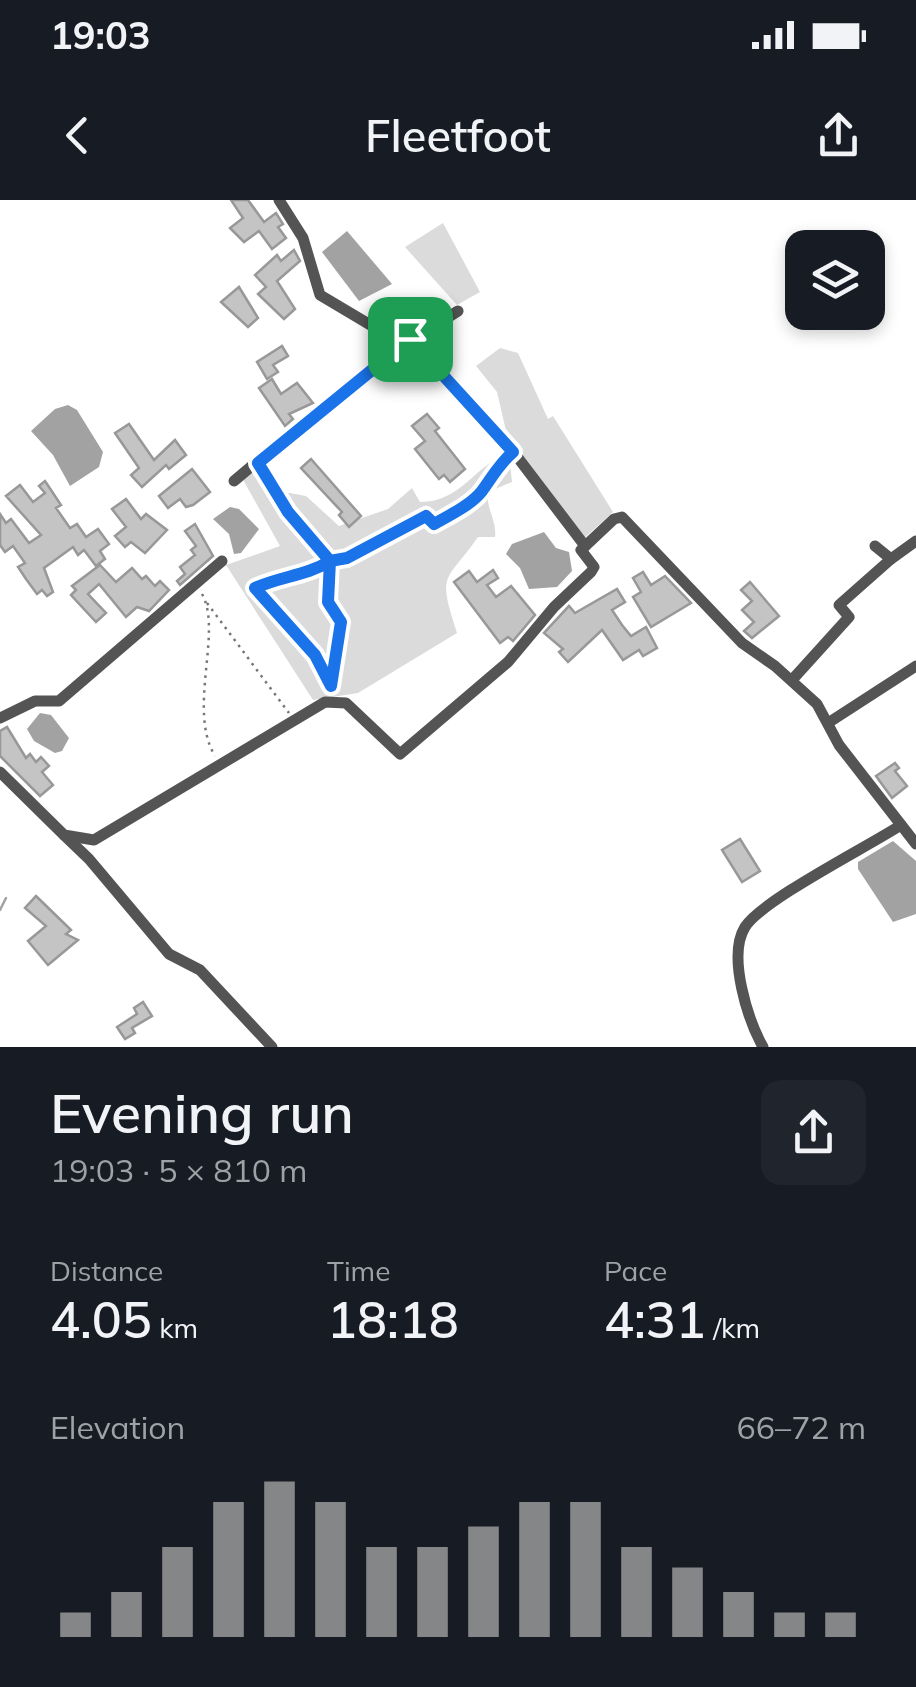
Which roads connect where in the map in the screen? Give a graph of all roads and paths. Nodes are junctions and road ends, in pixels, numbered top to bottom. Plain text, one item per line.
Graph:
1 (280, 200) edge
2 (458, 310) dead end
3 (410, 339) junction
4 (513, 452) junction
5 (258, 463) junction
6 (234, 482) dead end
7 (916, 542) edge
8 (585, 546) junction
9 (874, 546) dead end
10 (891, 559) junction
11 (222, 561) dead end
12 (330, 561) junction
13 (196, 584) junction
14 (206, 602) junction
15 (916, 666) edge
16 (792, 680) junction
17 (0, 718) edge
18 (295, 721) junction
19 (828, 723) junction
20 (219, 768) junction
21 (0, 772) edge
22 (902, 825) junction
23 (64, 836) junction
24 (916, 844) edge
25 (272, 1047) edge
26 (763, 1047) edge

1 - 3 street
2 - 3 street
3 - 4 street
3 - 5 street
4 - 8 street
4 - 12 path
5 - 6 street
5 - 12 path
7 - 10 street
8 - 16 street
8 - 18 street
9 - 10 street
10 - 16 street
11 - 13 street
12 - 12 path
13 - 14 path
13 - 17 street
14 - 18 path
14 - 20 path
15 - 19 street
16 - 19 street
18 - 20 street
19 - 22 street
20 - 23 street
21 - 23 street
22 - 24 street
22 - 26 street
23 - 25 street

